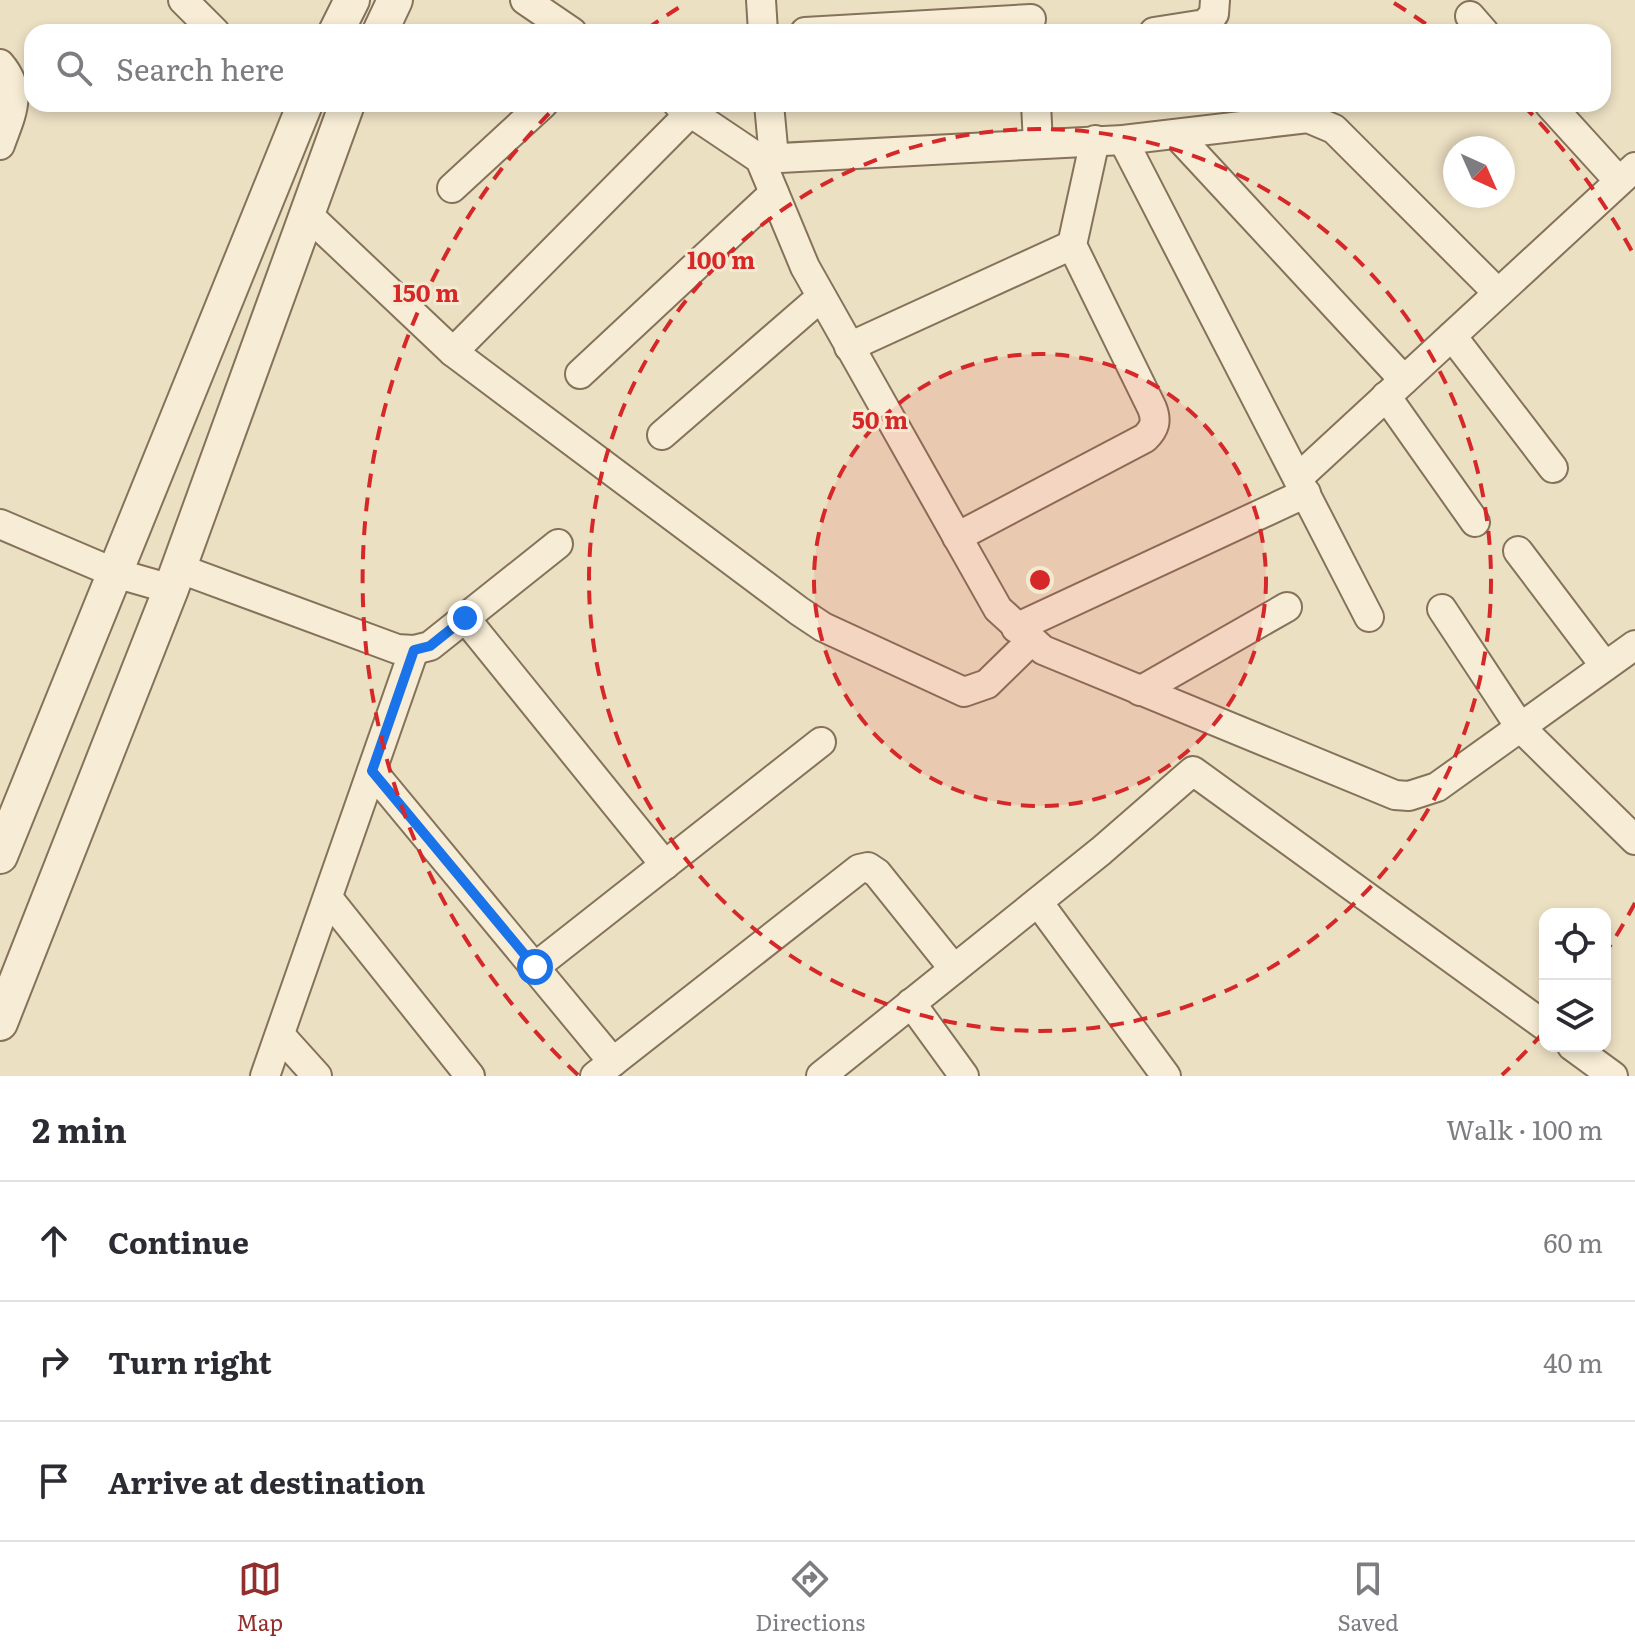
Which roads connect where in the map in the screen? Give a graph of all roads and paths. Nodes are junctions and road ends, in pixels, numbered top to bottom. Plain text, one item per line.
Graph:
1 (183, 0) edge
2 (352, 0) edge
3 (395, 0) edge
4 (525, 0) edge
5 (761, 0) edge
6 (1215, 0) edge
7 (1031, 17) edge
8 (207, 24) edge
9 (340, 24) edge
10 (384, 24) edge
11 (560, 24) edge
12 (762, 24) edge
13 (926, 24) edge
14 (1205, 24) edge
15 (0, 64) edge
16 (295, 112) edge
17 (344, 112) edge
18 (534, 112) edge
19 (680, 112) edge
20 (691, 112) edge
21 (769, 112) edge
22 (1036, 112) edge
23 (1558, 112) edge
24 (1176, 134) junction
25 (1109, 140) junction
26 (1038, 143) junction
27 (0, 145) edge
28 (767, 159) junction
29 (1627, 174) edge
30 (452, 188) dead end
31 (774, 193) junction
32 (306, 213) junction
33 (1072, 245) junction
34 (1498, 293) junction
35 (821, 297) junction
36 (1452, 336) junction
37 (849, 347) junction
38 (453, 352) junction
39 (580, 374) dead end
40 (1395, 388) junction
41 (662, 435) dead end
42 (1553, 468) dead end
43 (1302, 486) junction
44 (1475, 522) dead end
45 (0, 524) edge
46 (957, 537) junction
47 (558, 544) dead end
48 (1518, 551) dead end
49 (115, 573) junction
50 (174, 579) junction
51 (1287, 607) dead end
52 (1442, 609) dead end
53 (1369, 617) dead end
54 (465, 618) junction
55 (1024, 634) junction
56 (414, 650) junction
57 (1623, 662) edge
58 (1140, 691) junction
59 (1520, 727) junction
60 (821, 742) dead end
61 (372, 771) junction
62 (1635, 840) edge
63 (0, 856) edge
64 (665, 865) junction
65 (328, 898) junction
66 (1038, 902) junction
67 (535, 967) junction
68 (954, 969) junction
69 (911, 1003) junction
70 (1539, 1022) edge
71 (0, 1023) edge
72 (280, 1035) junction
73 (1580, 1052) edge
74 (604, 1069) edge
75 (265, 1076) edge
76 (317, 1076) edge
77 (470, 1076) edge
78 (821, 1076) edge
79 (964, 1076) edge
80 (1166, 1076) edge
81 (1613, 1076) edge

1 - 8 street
2 - 9 street
3 - 10 street
4 - 11 street
5 - 12 street
6 - 14 street
7 - 13 street
15 - 27 street
16 - 49 street
17 - 32 street
18 - 30 street
19 - 38 street
20 - 28 street
21 - 28 street
22 - 26 street
23 - 29 street
24 - 25 street
24 - 34 street
24 - 40 street
25 - 26 street
25 - 33 street
25 - 43 street
26 - 28 street
28 - 31 street
29 - 34 street
31 - 35 street
31 - 39 street
32 - 38 street
32 - 50 street
33 - 37 street
33 - 46 street
34 - 36 street
35 - 37 street
35 - 41 street
36 - 40 street
36 - 42 street
37 - 46 street
38 - 55 street
40 - 43 street
40 - 44 street
43 - 53 street
43 - 55 street
45 - 49 street
46 - 55 street
47 - 54 street
48 - 57 street
49 - 50 street
49 - 63 street
50 - 56 street
50 - 71 street
51 - 58 street
52 - 59 street
54 - 56 street
54 - 64 street
55 - 58 street
56 - 61 street
57 - 59 street
58 - 59 street
59 - 62 street
60 - 64 street
61 - 65 street
61 - 67 street
64 - 67 street
65 - 72 street
65 - 77 street
66 - 68 street
66 - 70 street
66 - 80 street
67 - 74 street
68 - 69 street
68 - 74 street
69 - 78 street
69 - 79 street
72 - 75 street
72 - 76 street
73 - 81 street

